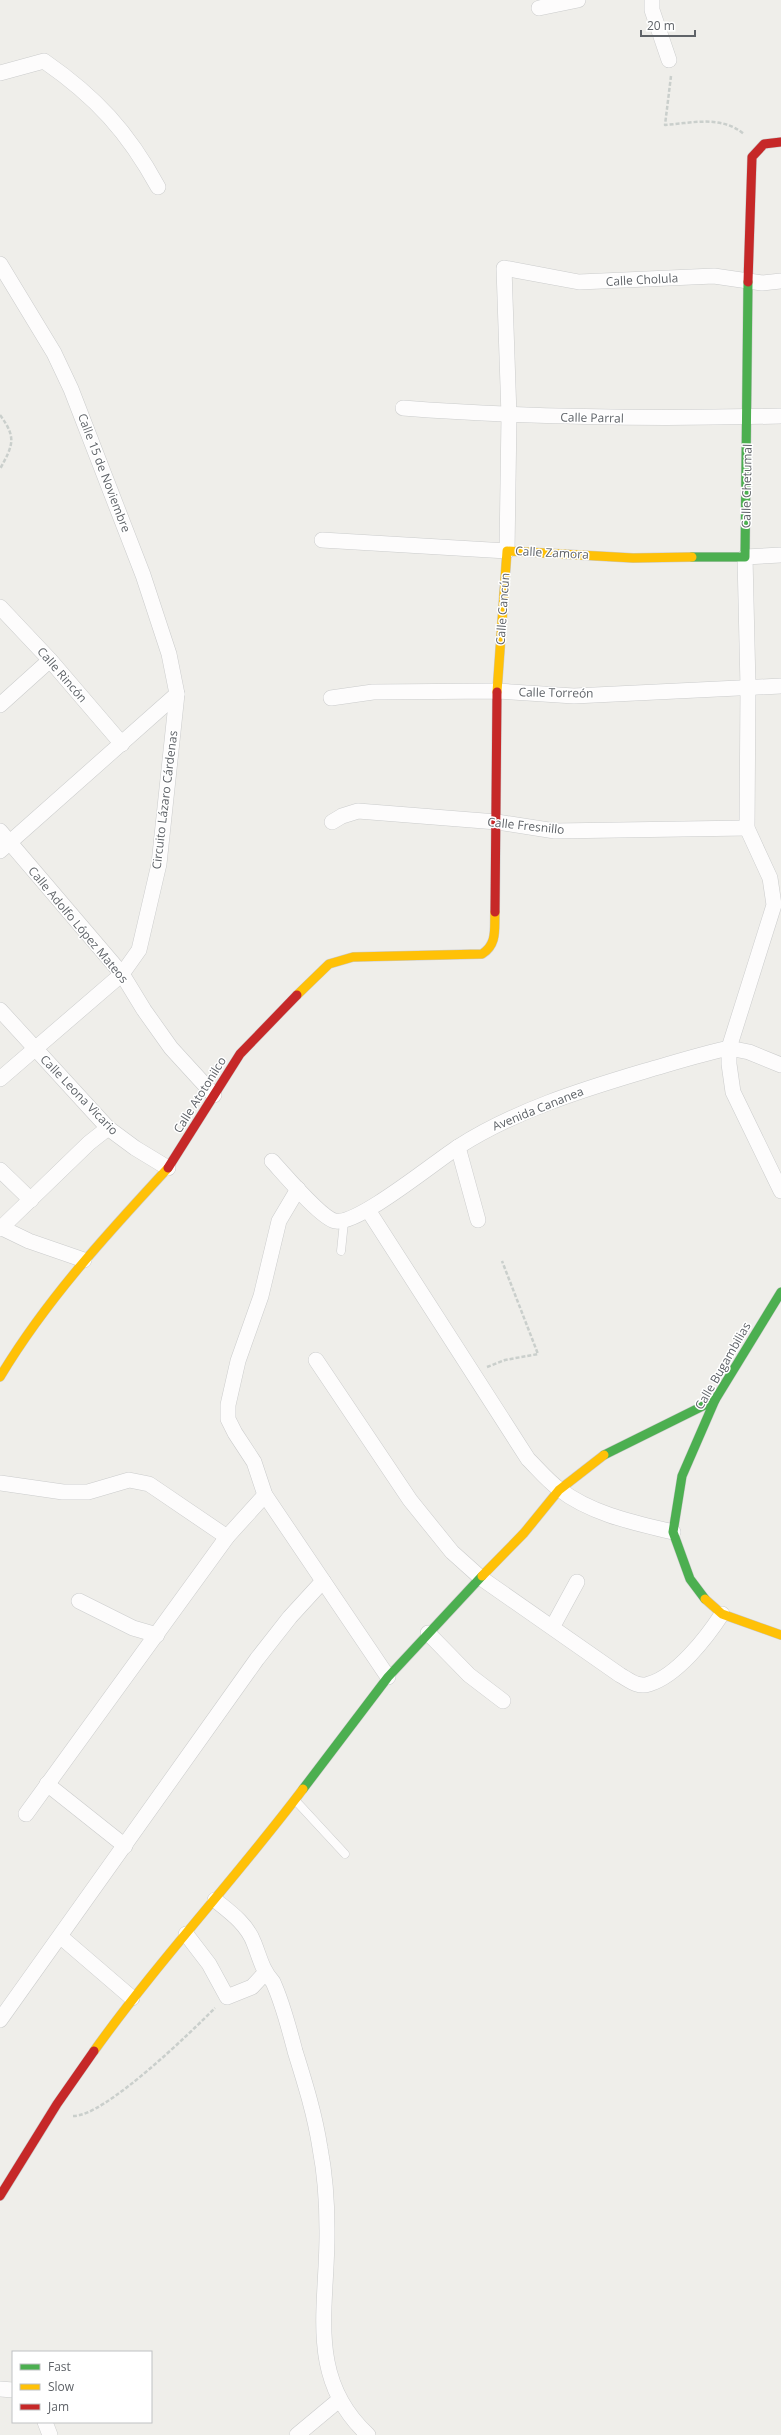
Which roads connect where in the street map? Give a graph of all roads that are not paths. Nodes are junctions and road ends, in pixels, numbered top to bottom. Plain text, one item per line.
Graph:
1 (578, 0) edge
2 (652, 0) edge
3 (539, 8) dead end
4 (669, 60) road end
5 (0, 73) edge
6 (781, 142) edge
7 (158, 187) dead end
8 (0, 264) edge
9 (504, 268) joint
10 (781, 281) edge
11 (748, 282) junction
12 (403, 408) dead end
13 (509, 416) junction
14 (748, 416) junction
15 (781, 416) edge
16 (322, 540) dead end
17 (507, 551) junction
18 (781, 555) edge
19 (745, 557) junction
20 (0, 607) edge
21 (50, 660) junction
22 (781, 686) edge
23 (748, 687) junction
24 (497, 691) junction
25 (177, 694) junction
26 (331, 698) dead end
27 (0, 705) edge
28 (122, 744) junction
29 (332, 822) dead end
30 (497, 822) junction
31 (747, 828) junction
32 (0, 831) edge
33 (5, 847) edge
34 (778, 907) edge
35 (490, 949) joint
36 (122, 974) junction
37 (0, 1010) edge
38 (729, 1048) junction
39 (34, 1049) junction
40 (781, 1065) edge
41 (0, 1079) edge
42 (214, 1095) junction
43 (108, 1128) junction
44 (458, 1147) junction
45 (272, 1161) dead end
46 (168, 1168) junction
47 (0, 1170) edge
48 (298, 1189) junction
49 (781, 1191) edge
50 (31, 1200) junction
51 (368, 1210) junction
52 (478, 1220) dead end
53 (344, 1222) junction
54 (1, 1229) edge
55 (341, 1251) dead end
56 (84, 1260) junction
57 (781, 1292) edge
58 (316, 1360) dead end
59 (0, 1377) edge
60 (715, 1400) junction
61 (0, 1484) edge
62 (559, 1490) junction
63 (265, 1495) junction
64 (673, 1532) junction
65 (227, 1537) junction
66 (481, 1578) junction
67 (323, 1581) junction
68 (577, 1582) dead end
69 (79, 1601) dead end
70 (722, 1614) junction
71 (553, 1626) junction
72 (428, 1633) junction
73 (157, 1635) junction
74 (781, 1635) edge
75 (388, 1677) junction
76 (503, 1701) dead end
77 (47, 1784) junction
78 (295, 1800) junction
79 (26, 1814) dead end
80 (125, 1846) junction
81 (346, 1854) dead end
82 (215, 1900) junction
83 (186, 1934) junction
84 (60, 1937) junction
85 (265, 1974) junction
86 (132, 1998) junction
87 (0, 2020) edge
88 (0, 2196) edge
89 (0, 2389) edge
90 (12, 2390) edge
91 (339, 2400) junction
92 (45, 2423) edge
93 (50, 2435) edge
94 (297, 2435) edge
95 (368, 2435) edge

1 - 3 street
2 - 4 street
5 - 7 street
6 - 11 street, Calle Chetumal
8 - 25 street, Calle 15 de Noviembre
9 - 11 street, Calle Cholula
9 - 13 street, Calle Cancún
10 - 11 street, Calle Cholula
11 - 14 street, Calle Chetumal
12 - 13 street, Calle Parral
13 - 14 street, Calle Parral
13 - 17 street, Calle Cancún
14 - 15 street, Calle Parral
14 - 19 street, Calle Chetumal
16 - 17 street, Calle Zamora
17 - 19 street, Calle Zamora
17 - 24 street, Calle Cancún
18 - 19 street, Calle Zamora
19 - 23 street, Calle Chetumal
20 - 21 street, Calle Rincón
21 - 27 street
21 - 28 street, Calle Rincón
22 - 23 street, Calle Torreón
23 - 24 street, Calle Torreón
23 - 31 street, Calle Chetumal
24 - 26 street, Calle Torreón
24 - 30 street, Calle Cancún
25 - 28 street
25 - 36 street, Circuito Lázaro Cárdenas
28 - 33 street
29 - 30 street, Calle Fresnillo
30 - 31 street, Calle Fresnillo
30 - 35 street, Calle Cancún
31 - 34 street
32 - 33 street, Calle Adolfo López Mateos
33 - 36 street, Calle Adolfo López Mateos
34 - 38 street
35 - 42 street, Calle Atotonilco
36 - 39 street, Circuito Lázaro Cárdenas
36 - 42 street, Calle Adolfo López Mateos
37 - 39 street, Calle Leona Vicario
38 - 40 street, Avenida Cananea
38 - 44 street, Avenida Cananea
38 - 49 street
39 - 41 street, Circuito Lázaro Cárdenas
39 - 43 street, Calle Leona Vicario
42 - 46 street, Calle Atotonilco
43 - 46 street, Calle Leona Vicario
43 - 50 street
44 - 51 street, Avenida Cananea
44 - 52 street
45 - 48 street
46 - 56 street, Calle Atotonilco
47 - 50 street
48 - 53 street
48 - 63 street
50 - 54 street
51 - 53 street, Avenida Cananea
51 - 62 street
53 - 55 lane
54 - 56 street
56 - 59 street, Calle Atotonilco
57 - 60 street, Calle Bugambilias
58 - 66 street
60 - 62 street
60 - 64 street, Calle Bugambilias
61 - 65 street
62 - 64 street
62 - 66 street
63 - 65 street
63 - 67 street
64 - 70 street, Calle Bugambilias
65 - 73 street
66 - 71 street
66 - 72 street
67 - 75 street
67 - 80 street
68 - 71 street
69 - 73 street
70 - 71 street
70 - 74 street, Calle Bugambilias
72 - 75 street
72 - 76 street
73 - 77 street
75 - 78 street
77 - 79 street
77 - 80 street
78 - 81 lane
78 - 82 street
80 - 84 street
82 - 83 street
82 - 85 street
83 - 85 street
83 - 86 street
84 - 86 street
84 - 87 street
85 - 91 street
86 - 88 street
89 - 90 street
91 - 94 street
91 - 95 street
92 - 93 street

